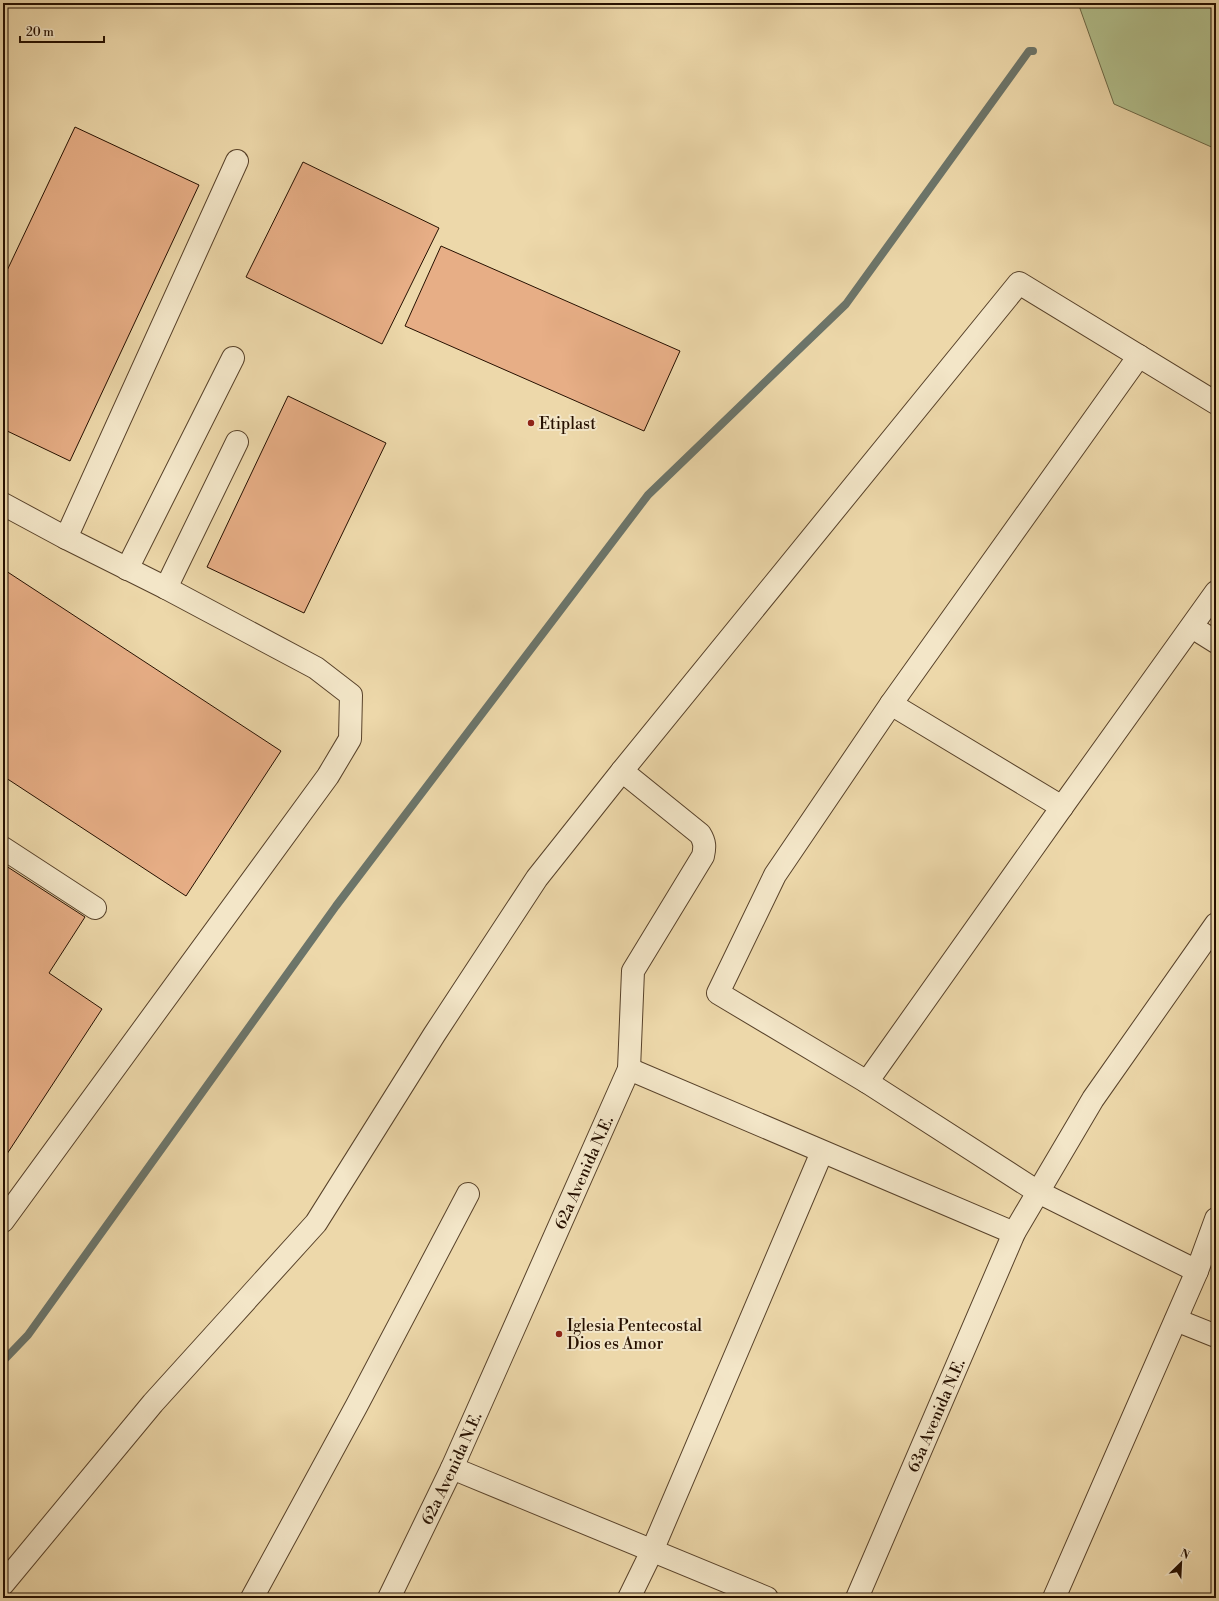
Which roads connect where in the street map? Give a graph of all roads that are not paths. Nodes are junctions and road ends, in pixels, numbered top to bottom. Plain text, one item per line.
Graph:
1 (237, 161) dead end
2 (1139, 356) junction
3 (233, 358) dead end
4 (1216, 403) edge
5 (236, 442) dead end
6 (3, 504) edge
7 (66, 538) junction
8 (127, 568) junction
9 (166, 588) junction
10 (1216, 592) edge
11 (1192, 627) junction
12 (1216, 642) edge
13 (891, 704) junction
14 (622, 771) junction
15 (1062, 806) junction
16 (3, 848) edge
17 (95, 908) dead end
18 (1216, 924) edge
19 (629, 1069) junction
20 (867, 1082) junction
21 (822, 1152) junction
22 (1038, 1192) junction
23 (468, 1194) dead end
24 (1216, 1219) edge
25 (3, 1221) edge
26 (1014, 1233) junction
27 (1197, 1271) junction
28 (1176, 1320) junction
29 (1216, 1336) edge
30 (452, 1468) junction
31 (652, 1551) junction
32 (3, 1584) edge
33 (252, 1598) edge
34 (389, 1598) edge
35 (629, 1598) edge
36 (767, 1598) edge
37 (857, 1598) edge
38 (1054, 1598) edge

1 - 7 street
2 - 4 street
2 - 13 street
2 - 14 street
3 - 8 street
5 - 9 street
6 - 7 street
7 - 8 street
8 - 9 street
9 - 25 street
10 - 11 street
11 - 12 street
11 - 15 street
13 - 15 street
13 - 20 street
14 - 19 street, 62a Avenida N.E.
14 - 32 street
15 - 20 street
16 - 17 street
18 - 22 street, 63a Avenida N.E.
19 - 21 street
19 - 30 street, 62a Avenida N.E.
20 - 22 street
21 - 26 street
21 - 31 street
22 - 26 street, 63a Avenida N.E.
22 - 27 street
23 - 33 street
24 - 27 street
26 - 37 street, 63a Avenida N.E.
27 - 28 street
28 - 29 street
28 - 38 street
30 - 31 street
30 - 34 street, 62a Avenida N.E.
31 - 35 street
31 - 36 street

